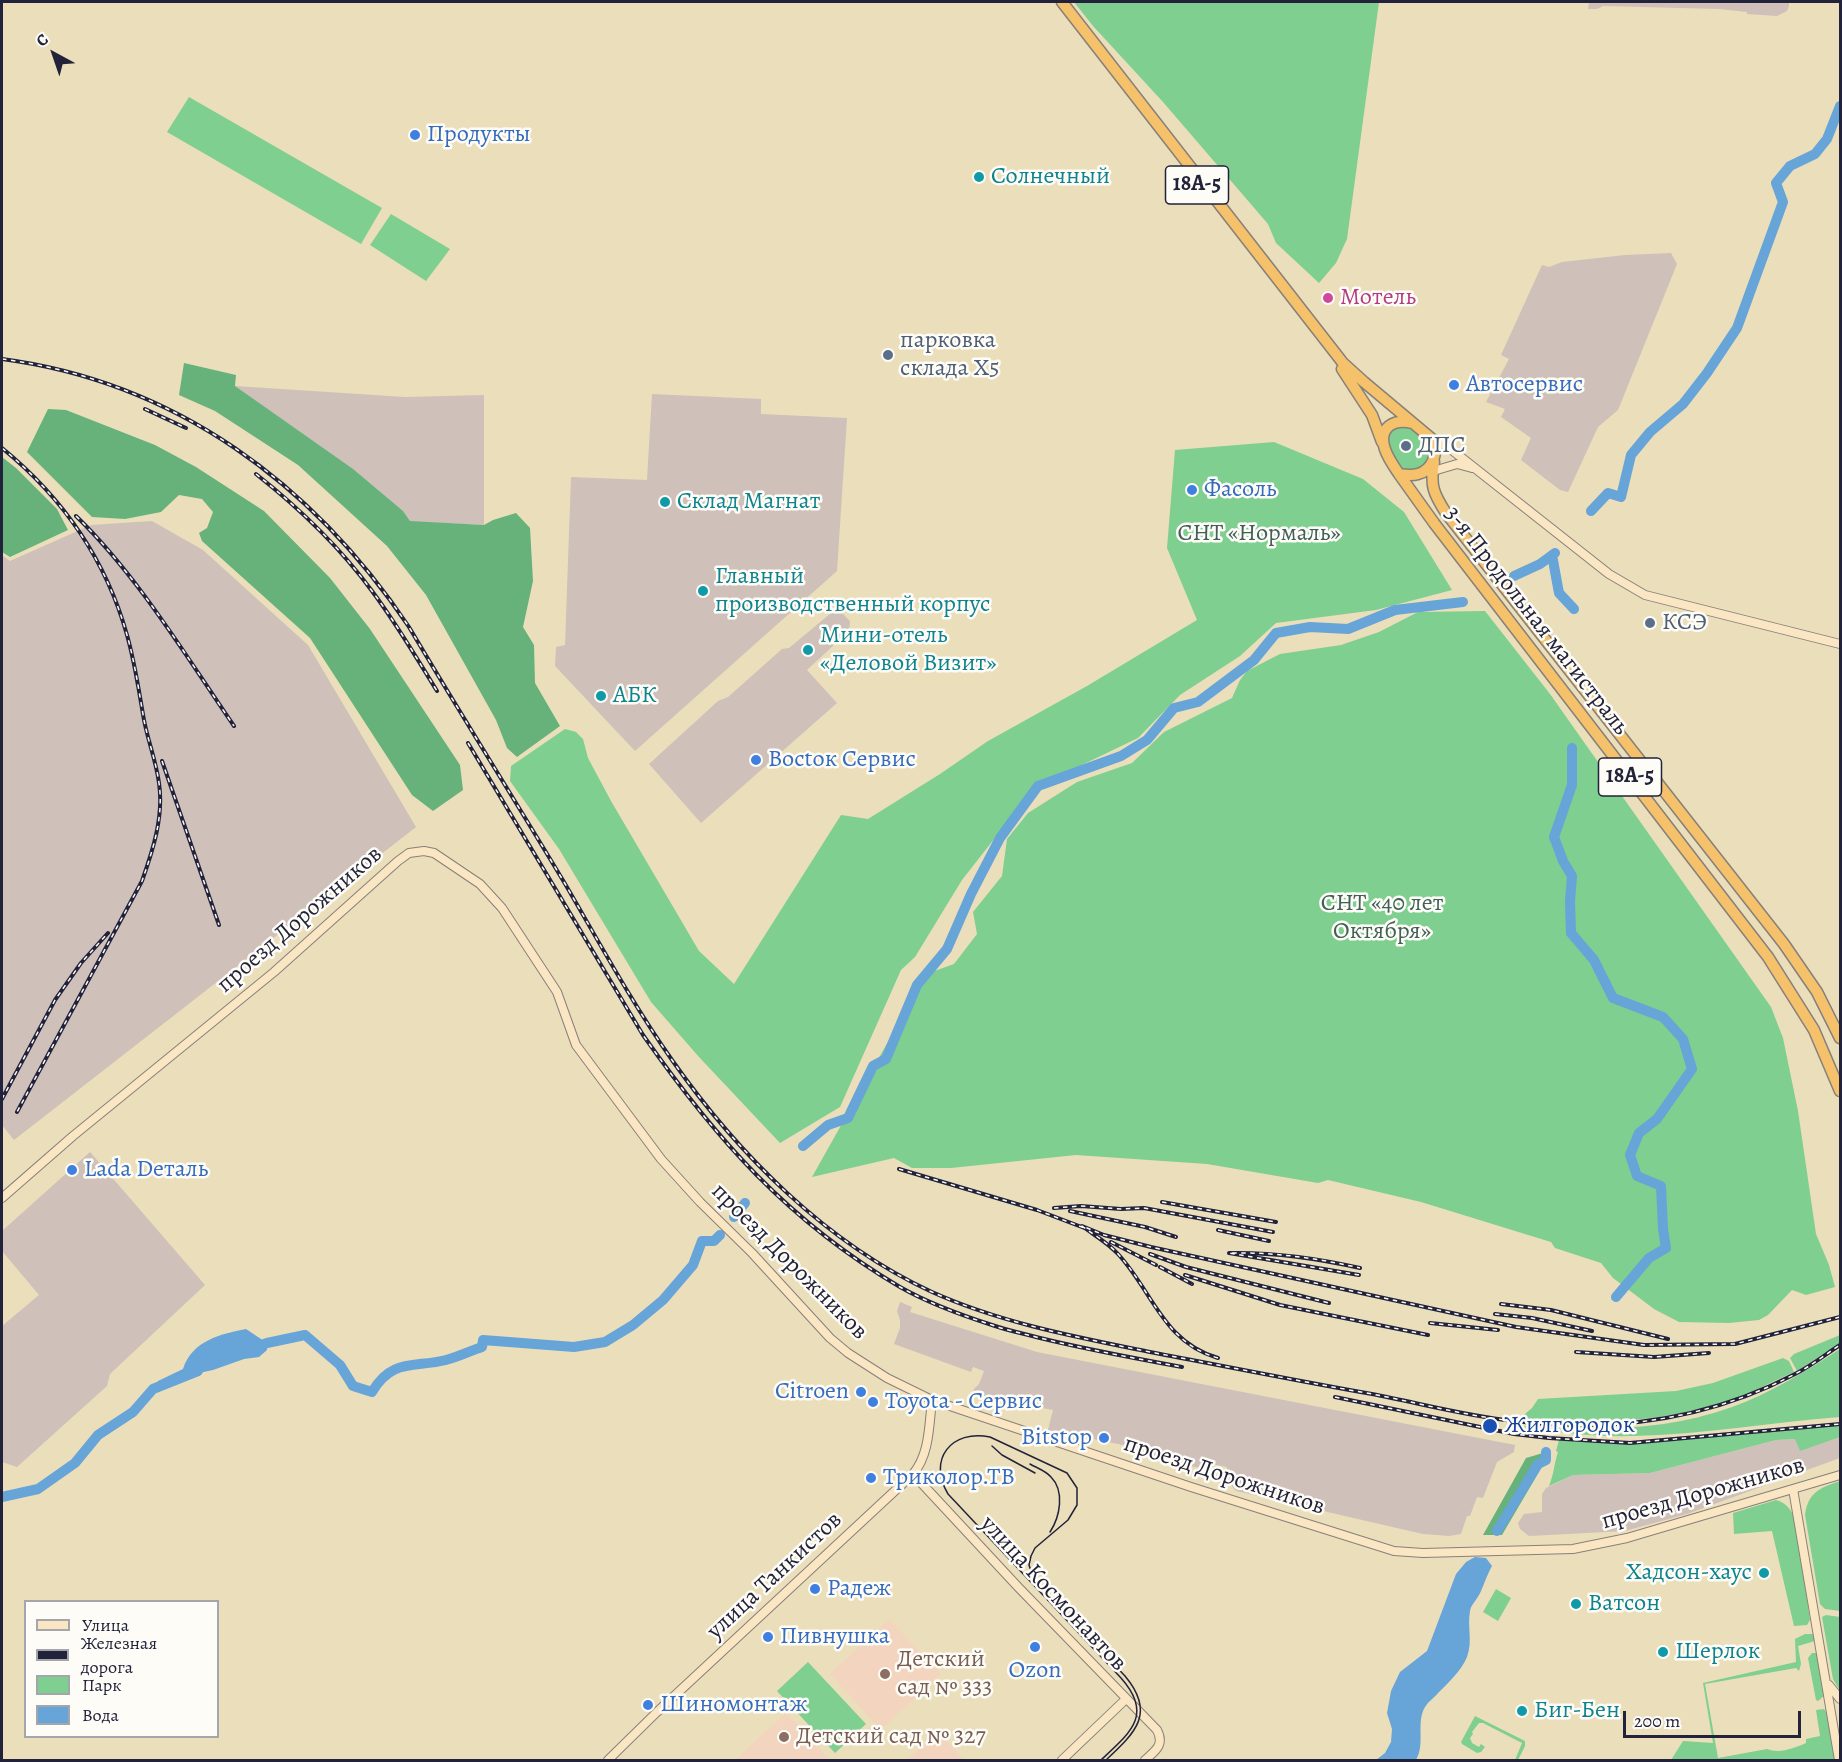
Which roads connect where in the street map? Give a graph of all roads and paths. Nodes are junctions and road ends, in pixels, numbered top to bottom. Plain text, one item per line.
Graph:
1 (1054, 2) edge
2 (1062, 2) edge
3 (1412, 423) junction
4 (1432, 439) junction
5 (1383, 442) junction
6 (1429, 469) junction
7 (1478, 470) junction
8 (1399, 474) junction
9 (1840, 644) edge
10 (1840, 1038) edge
11 (1840, 1091) edge
12 (2, 1198) edge
13 (932, 1400) junction
14 (913, 1474) junction
15 (1840, 1475) edge
16 (1793, 1489) junction
17 (1825, 1676) junction
18 (1126, 1699) junction
19 (1840, 1699) edge
20 (608, 1761) edge
21 (1062, 1761) edge
22 (1145, 1761) edge
23 (1839, 1761) edge

1 - 5 highway, 3-я Продольная магистраль / 18А-5
2 - 3 highway, 18А-5
3 - 4 highway, 18А-5
3 - 5 highway
4 - 6 highway, 3-я Продольная магистраль / 18А-5
4 - 7 main road
5 - 8 highway, 3-я Продольная магистраль / 18А-5
6 - 7 main road
6 - 8 highway
6 - 10 highway, 3-я Продольная магистраль / 18А-5
7 - 9 main road
8 - 11 highway, 3-я Продольная магистраль / 18А-5
12 - 13 main road, проезд Дорожников
13 - 14 main road, улица Танкистов
13 - 16 main road, проезд Дорожников
14 - 18 main road, улица Космонавтов
14 - 20 main road, улица Танкистов
15 - 16 main road, проезд Дорожников
16 - 17 main road
17 - 19 main road
17 - 23 main road
18 - 21 main road
18 - 22 main road, улица Космонавтов

